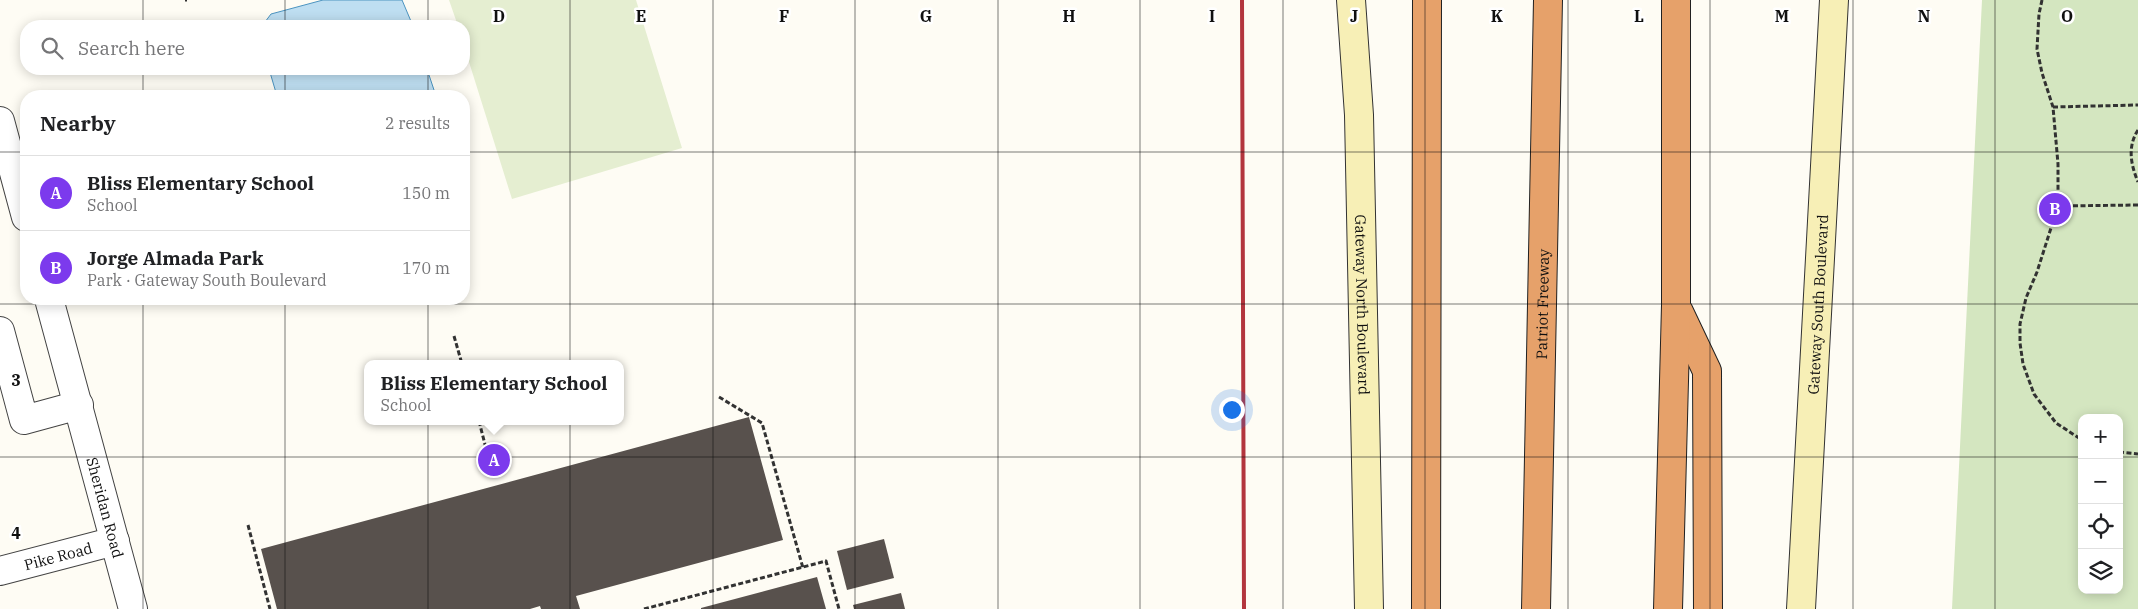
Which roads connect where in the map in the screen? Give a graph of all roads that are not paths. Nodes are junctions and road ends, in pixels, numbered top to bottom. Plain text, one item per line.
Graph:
1 (1351, 0) edge
2 (1427, 0) edge
3 (1548, 0) edge
4 (1676, 0) edge
5 (1834, 0) edge
6 (0, 122) edge
7 (20, 195) edge
8 (51, 305) edge
9 (1676, 305) junction
10 (0, 331) edge
11 (79, 405) junction
12 (115, 541) junction
13 (0, 570) edge
14 (133, 609) edge
15 (1369, 609) edge
16 (1426, 609) edge
17 (1536, 609) edge
18 (1668, 609) edge
19 (1708, 609) edge
20 (1800, 609) edge

1 - 15 main road, Gateway North Boulevard
2 - 16 highway
3 - 17 highway, Patriot Freeway
4 - 9 highway
5 - 20 main road, Gateway South Boulevard
6 - 7 street
8 - 11 street, Sheridan Road
9 - 18 highway
9 - 19 highway
10 - 11 street
11 - 12 street, Sheridan Road
12 - 13 street, Pike Road
12 - 14 street, Sheridan Road

